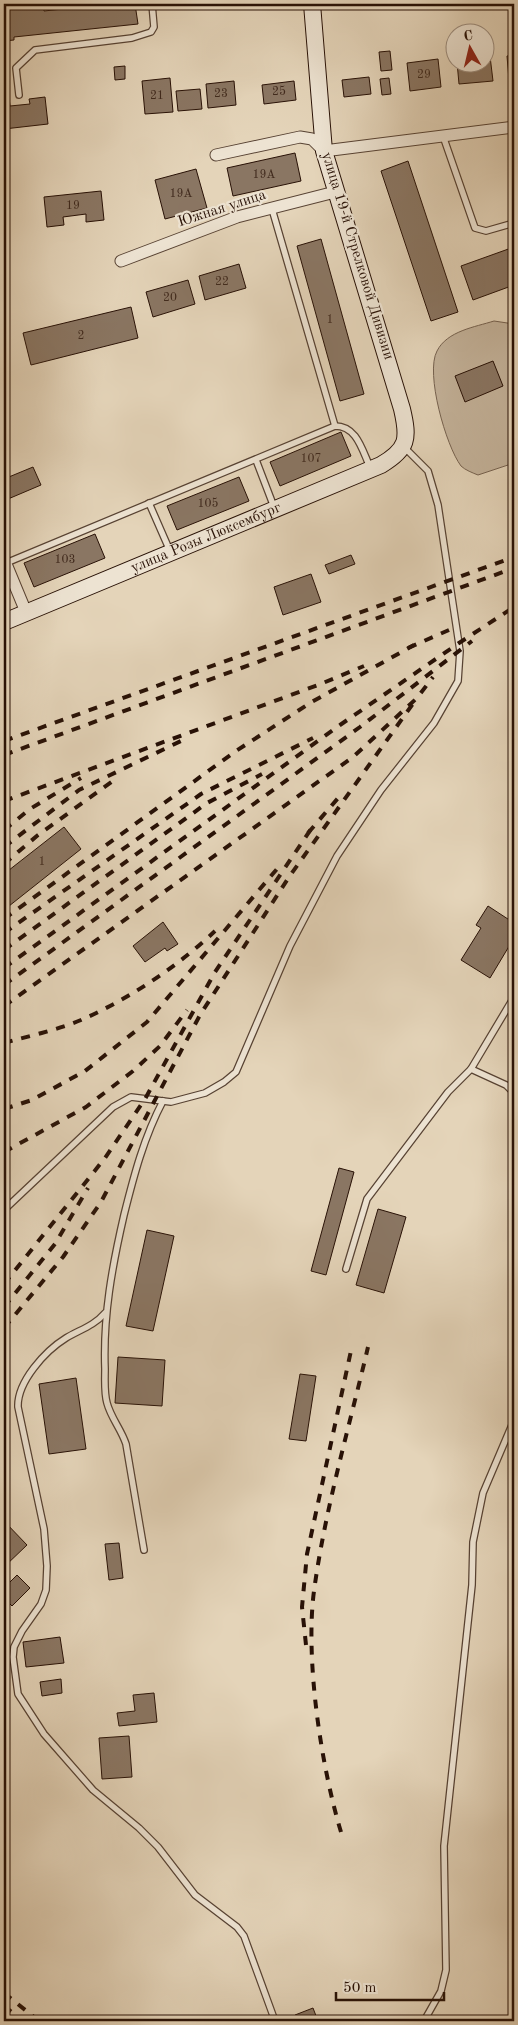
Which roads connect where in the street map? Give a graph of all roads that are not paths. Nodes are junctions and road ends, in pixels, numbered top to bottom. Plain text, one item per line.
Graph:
1 (152, 4) edge
2 (312, 4) edge
3 (19, 95) dead end
4 (514, 127) edge
5 (443, 136) junction
6 (324, 151) junction
7 (216, 155) dead end
8 (335, 192) junction
9 (272, 209) junction
10 (514, 223) edge
11 (121, 261) dead end
12 (335, 426) junction
13 (404, 447) junction
14 (256, 460) junction
15 (371, 469) junction
16 (149, 503) junction
17 (275, 509) junction
18 (170, 552) junction
19 (5, 561) edge
20 (26, 612) junction
21 (4, 622) edge
22 (514, 997) edge
23 (470, 1070) junction
24 (514, 1093) edge
25 (163, 1101) junction
26 (4, 1210) edge
27 (346, 1269) dead end
28 (105, 1313) junction
29 (514, 1420) edge
30 (144, 1550) dead end
31 (275, 2021) edge
32 (424, 2021) edge

1 - 3 lane
2 - 6 street, улица 19-й Стрелковой Дивизии
4 - 5 street
5 - 6 street
5 - 10 lane
6 - 7 street
6 - 8 street, улица 19-й Стрелковой Дивизии
8 - 9 street, Южная улица
8 - 13 street, улица 19-й Стрелковой Дивизии
9 - 11 street, Южная улица
9 - 12 lane
12 - 14 lane
12 - 15 lane
13 - 15 street, улица Розы Люксембург
13 - 25 lane
14 - 16 lane
14 - 17 lane
15 - 17 street, улица Розы Люксембург
16 - 18 lane
16 - 19 lane
17 - 18 street, улица Розы Люксембург
18 - 20 street, улица Розы Люксембург
19 - 20 street
20 - 21 street, улица Розы Люксембург
22 - 23 lane
23 - 24 lane
23 - 27 lane
25 - 26 lane
25 - 28 lane
28 - 30 lane
28 - 31 lane
29 - 32 lane

